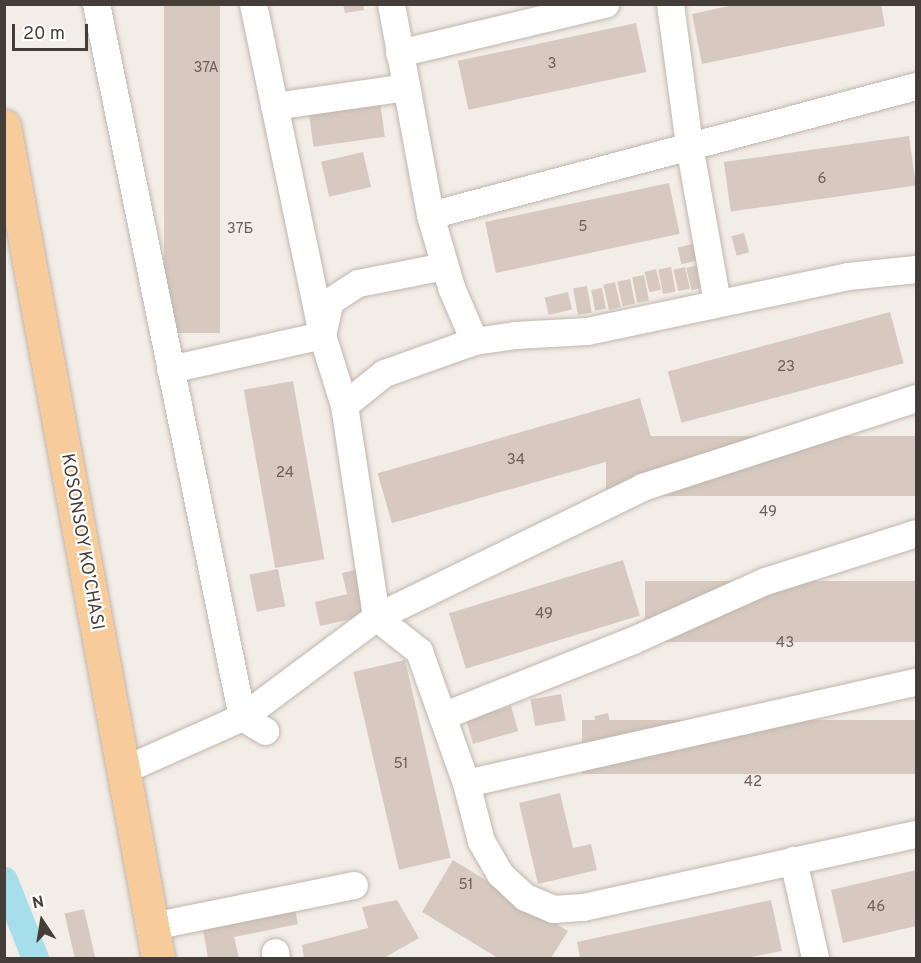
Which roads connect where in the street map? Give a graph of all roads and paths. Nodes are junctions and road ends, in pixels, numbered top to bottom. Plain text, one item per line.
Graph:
1 (96, 4) edge
2 (253, 4) edge
3 (391, 4) edge
4 (605, 4) edge
5 (670, 4) edge
6 (399, 53) junction
7 (916, 86) edge
8 (406, 87) junction
9 (274, 106) junction
10 (4, 126) edge
11 (689, 145) junction
12 (430, 215) junction
13 (444, 266) junction
14 (916, 269) edge
15 (717, 302) junction
16 (321, 335) junction
17 (474, 341) junction
18 (170, 369) junction
19 (916, 398) edge
20 (344, 405) junction
21 (916, 533) edge
22 (376, 617) junction
23 (916, 682) edge
24 (442, 716) junction
25 (242, 717) junction
26 (265, 731) dead end
27 (123, 770) junction
28 (466, 783) junction
29 (916, 834) edge
30 (793, 860) junction
31 (354, 885) dead end
32 (152, 926) junction
33 (158, 958) edge
34 (816, 958) edge

1 - 18 lane
2 - 9 lane
3 - 6 lane
4 - 6 lane
5 - 11 lane
6 - 8 lane
7 - 11 lane
8 - 9 lane
8 - 12 lane
9 - 16 lane
10 - 27 main road, KOSONSOY KO’CHASI
11 - 12 lane
11 - 15 lane
12 - 13 lane
13 - 16 lane
13 - 17 lane
14 - 15 lane
15 - 17 lane
16 - 18 lane
16 - 20 lane
17 - 20 lane
18 - 25 lane
19 - 22 lane
20 - 22 lane
21 - 24 lane
22 - 24 lane
22 - 25 lane
23 - 28 lane
24 - 28 lane
25 - 26 lane
25 - 27 lane
27 - 32 main road, KOSONSOY KO’CHASI
28 - 30 lane
29 - 30 lane
30 - 34 lane
31 - 32 lane
32 - 33 main road, KOSONSOY KO’CHASI

